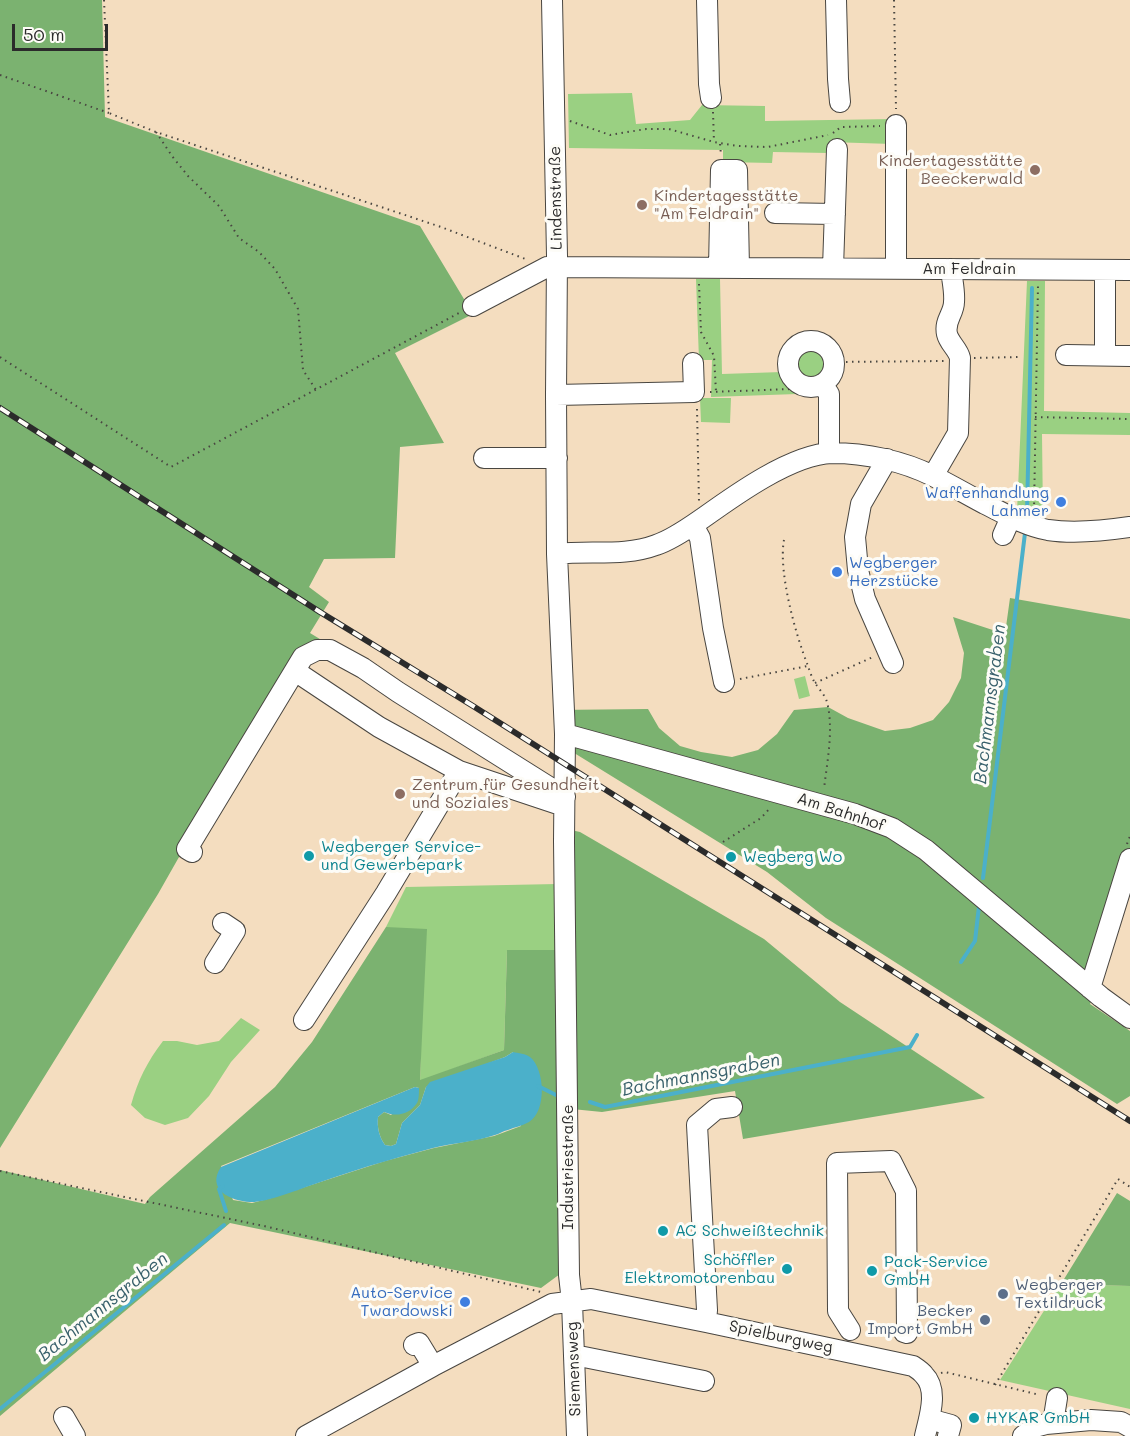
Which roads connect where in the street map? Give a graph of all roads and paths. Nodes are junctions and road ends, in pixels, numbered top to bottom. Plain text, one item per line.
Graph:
1 (104, 0) edge
2 (552, 0) edge
3 (707, 0) edge
4 (836, 0) edge
5 (894, 0) edge
6 (0, 75) edge
7 (711, 98) joint
8 (840, 102) dead end
9 (109, 113) junction
10 (564, 120) dead end
11 (896, 125) junction
12 (156, 132) junction
13 (714, 142) junction
14 (837, 149) dead end
15 (775, 213) dead end
16 (835, 214) junction
17 (552, 267) junction
18 (719, 268) junction
19 (833, 268) junction
20 (896, 268) junction
21 (951, 269) junction
22 (1038, 269) junction
23 (1105, 270) junction
24 (1130, 270) edge
25 (472, 306) joint
26 (1066, 355) dead end
27 (1105, 355) junction
28 (1130, 356) edge
29 (0, 357) edge
30 (1019, 357) dead end
31 (960, 360) junction
32 (834, 362) junction
33 (693, 363) dead end
34 (795, 382) junction
35 (822, 384) junction
36 (316, 390) junction
37 (695, 392) junction
38 (716, 392) junction
39 (556, 395) junction
40 (1035, 417) junction
41 (1130, 419) edge
42 (829, 453) junction
43 (484, 458) dead end
44 (557, 458) junction
45 (887, 459) junction
46 (933, 476) junction
47 (697, 522) junction
48 (1033, 525) junction
49 (1130, 527) edge
50 (784, 540) dead end
51 (557, 554) junction
52 (890, 657) joint
53 (808, 666) junction
54 (295, 671) junction
55 (724, 682) joint
56 (815, 683) junction
57 (565, 734) junction
58 (459, 771) junction
59 (824, 792) dead end
60 (783, 794) junction
61 (565, 801) junction
62 (723, 842) dead end
63 (192, 852) dead end
64 (1130, 859) edge
65 (223, 923) dead end
66 (215, 963) dead end
67 (1090, 988) junction
68 (1130, 1018) edge
69 (304, 1020) dead end
70 (732, 1107) dead end
71 (0, 1171) edge
72 (1130, 1187) edge
73 (543, 1292) dead end
74 (572, 1302) junction
75 (706, 1322) junction
76 (904, 1332) dead end
77 (418, 1343) dead end
78 (848, 1352) junction
79 (574, 1355) junction
80 (433, 1366) junction
81 (926, 1376) junction
82 (704, 1381) dead end
83 (1057, 1398) dead end
84 (64, 1417) dead end
85 (1053, 1423) junction
86 (926, 1427) edge
87 (1130, 1427) edge
88 (75, 1436) edge
89 (306, 1436) edge
90 (577, 1436) edge
91 (948, 1436) edge
92 (1023, 1436) edge

1 - 9 path
2 - 17 street, Lindenstraße
3 - 7 street
4 - 8 street
5 - 11 path
6 - 9 path
7 - 13 path
9 - 12 path
10 - 13 path
11 - 13 path
11 - 20 street
12 - 17 path
12 - 36 path
14 - 16 street
15 - 16 street
16 - 19 street
17 - 18 street, Am Feldrain
17 - 25 street
17 - 39 street, Lindenstraße
18 - 19 street, Am Feldrain
18 - 38 path
19 - 20 street, Am Feldrain
20 - 21 street, Am Feldrain
21 - 22 street, Am Feldrain
21 - 31 street
22 - 23 street, Am Feldrain
22 - 40 path
23 - 24 street, Am Feldrain
23 - 27 street
25 - 36 path
26 - 27 street
27 - 28 street
29 - 36 path
30 - 31 path
31 - 32 path
31 - 46 street
32 - 34 street
32 - 35 street
33 - 37 street
34 - 35 street
34 - 38 path
35 - 42 street
37 - 38 path
37 - 39 street
37 - 47 path
39 - 44 street, Lindenstraße
40 - 41 path
40 - 48 path
42 - 45 street
42 - 47 street
43 - 44 street
44 - 51 street, Lindenstraße
45 - 46 street
45 - 52 street
46 - 48 street
47 - 51 street
47 - 55 street
48 - 49 street
50 - 53 path
51 - 57 street, Lindenstraße
52 - 56 path
53 - 55 path
53 - 56 path
54 - 58 street
54 - 61 street
54 - 63 street
56 - 59 path
57 - 60 street, Am Bahnhof
57 - 61 street, Industriestraße
58 - 61 street
58 - 69 street
60 - 62 path
60 - 67 street, Am Bahnhof
61 - 74 street, Industriestraße
64 - 67 street
65 - 66 street
67 - 68 street, Am Bahnhof
70 - 75 street
71 - 73 path
72 - 81 path
74 - 75 street, Spielburgweg
74 - 79 street, Siemensweg
74 - 80 street
75 - 78 street, Spielburgweg
76 - 78 street
77 - 80 street
78 - 81 street, Spielburgweg
79 - 82 street
79 - 90 street, Siemensweg
80 - 89 street
81 - 86 street
83 - 85 street
84 - 88 street
85 - 87 street
85 - 92 street
86 - 91 street

